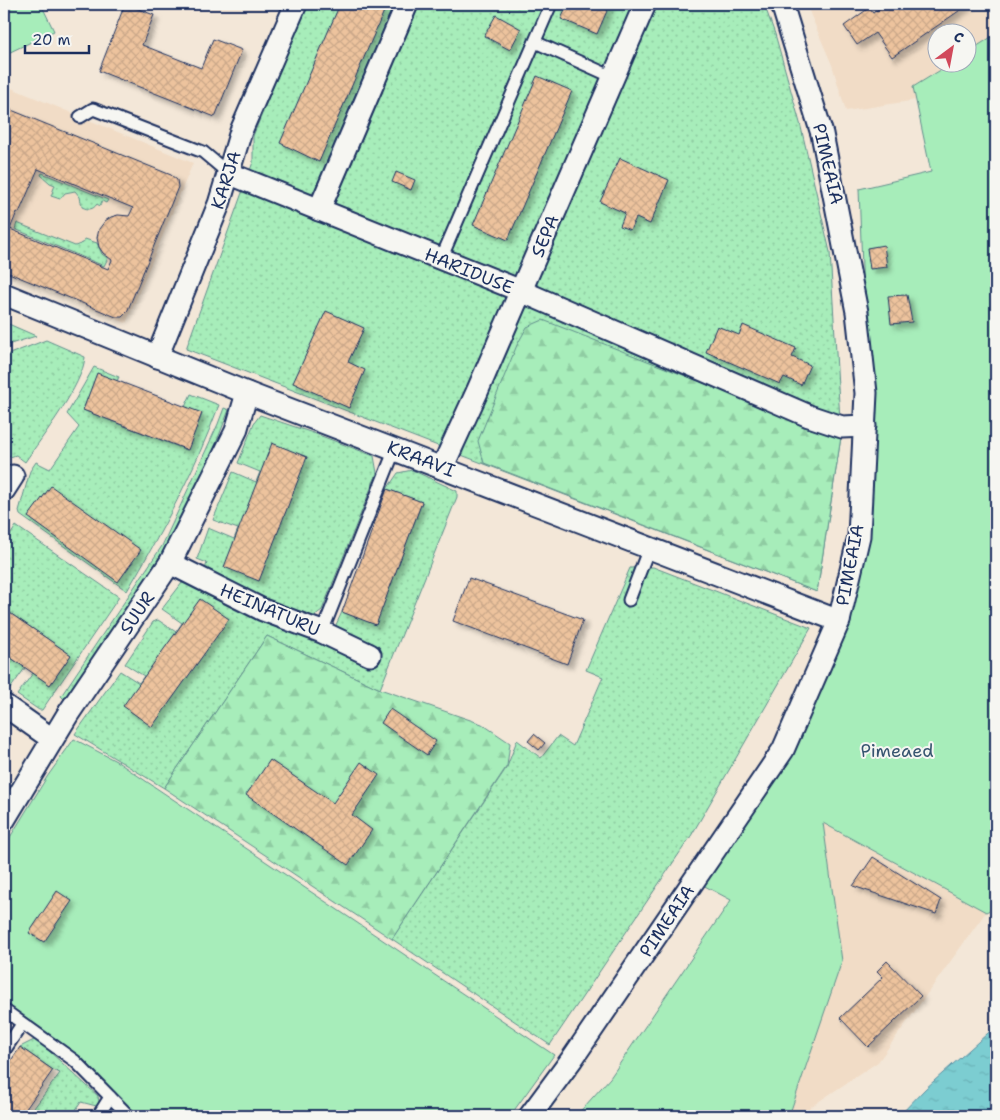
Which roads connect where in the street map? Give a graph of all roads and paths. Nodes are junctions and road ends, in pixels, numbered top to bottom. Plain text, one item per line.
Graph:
1 (296, 4) edge
2 (407, 4) edge
3 (551, 4) edge
4 (645, 4) edge
5 (782, 4) edge
6 (535, 42) junction
7 (613, 77) junction
8 (80, 117) dead end
9 (228, 173) junction
10 (319, 210) junction
11 (441, 259) junction
12 (521, 291) junction
13 (4, 294) edge
14 (157, 357) junction
15 (247, 392) junction
16 (865, 426) junction
17 (395, 449) junction
18 (442, 468) junction
19 (649, 548) junction
20 (170, 563) junction
21 (629, 600) dead end
22 (839, 621) junction
23 (322, 632) junction
24 (370, 655) dead end
25 (4, 705) edge
26 (52, 739) junction
27 (4, 820) edge
28 (4, 1010) edge
29 (22, 1024) junction
30 (4, 1051) edge
31 (110, 1098) junction
32 (98, 1116) edge
33 (129, 1116) edge
34 (530, 1116) edge

1 - 9 street, KARJA
2 - 10 street
3 - 6 lane
4 - 7 street, SEPA
5 - 16 street, PIMEAIA
6 - 7 lane
6 - 11 lane
7 - 12 street, SEPA
8 - 9 lane, HARIDUSE
9 - 10 street, HARIDUSE
9 - 14 street, KARJA
10 - 11 street, HARIDUSE
11 - 12 street, HARIDUSE
12 - 16 street, HARIDUSE
12 - 18 street, SEPA
13 - 14 street, KRAAVI
14 - 15 street, KRAAVI
15 - 17 street, KRAAVI
15 - 20 street, SUUR
16 - 22 street, PIMEAIA
17 - 18 street, KRAAVI
17 - 23 lane
18 - 19 street, KRAAVI
19 - 21 lane
19 - 22 street, KRAAVI
20 - 23 street, HEINATURU
20 - 26 street, SUUR
22 - 34 street, PIMEAIA
23 - 24 street, HEINATURU
25 - 26 street
26 - 27 street, SUUR
28 - 29 lane
29 - 30 lane
29 - 31 lane
31 - 32 lane
31 - 33 lane

